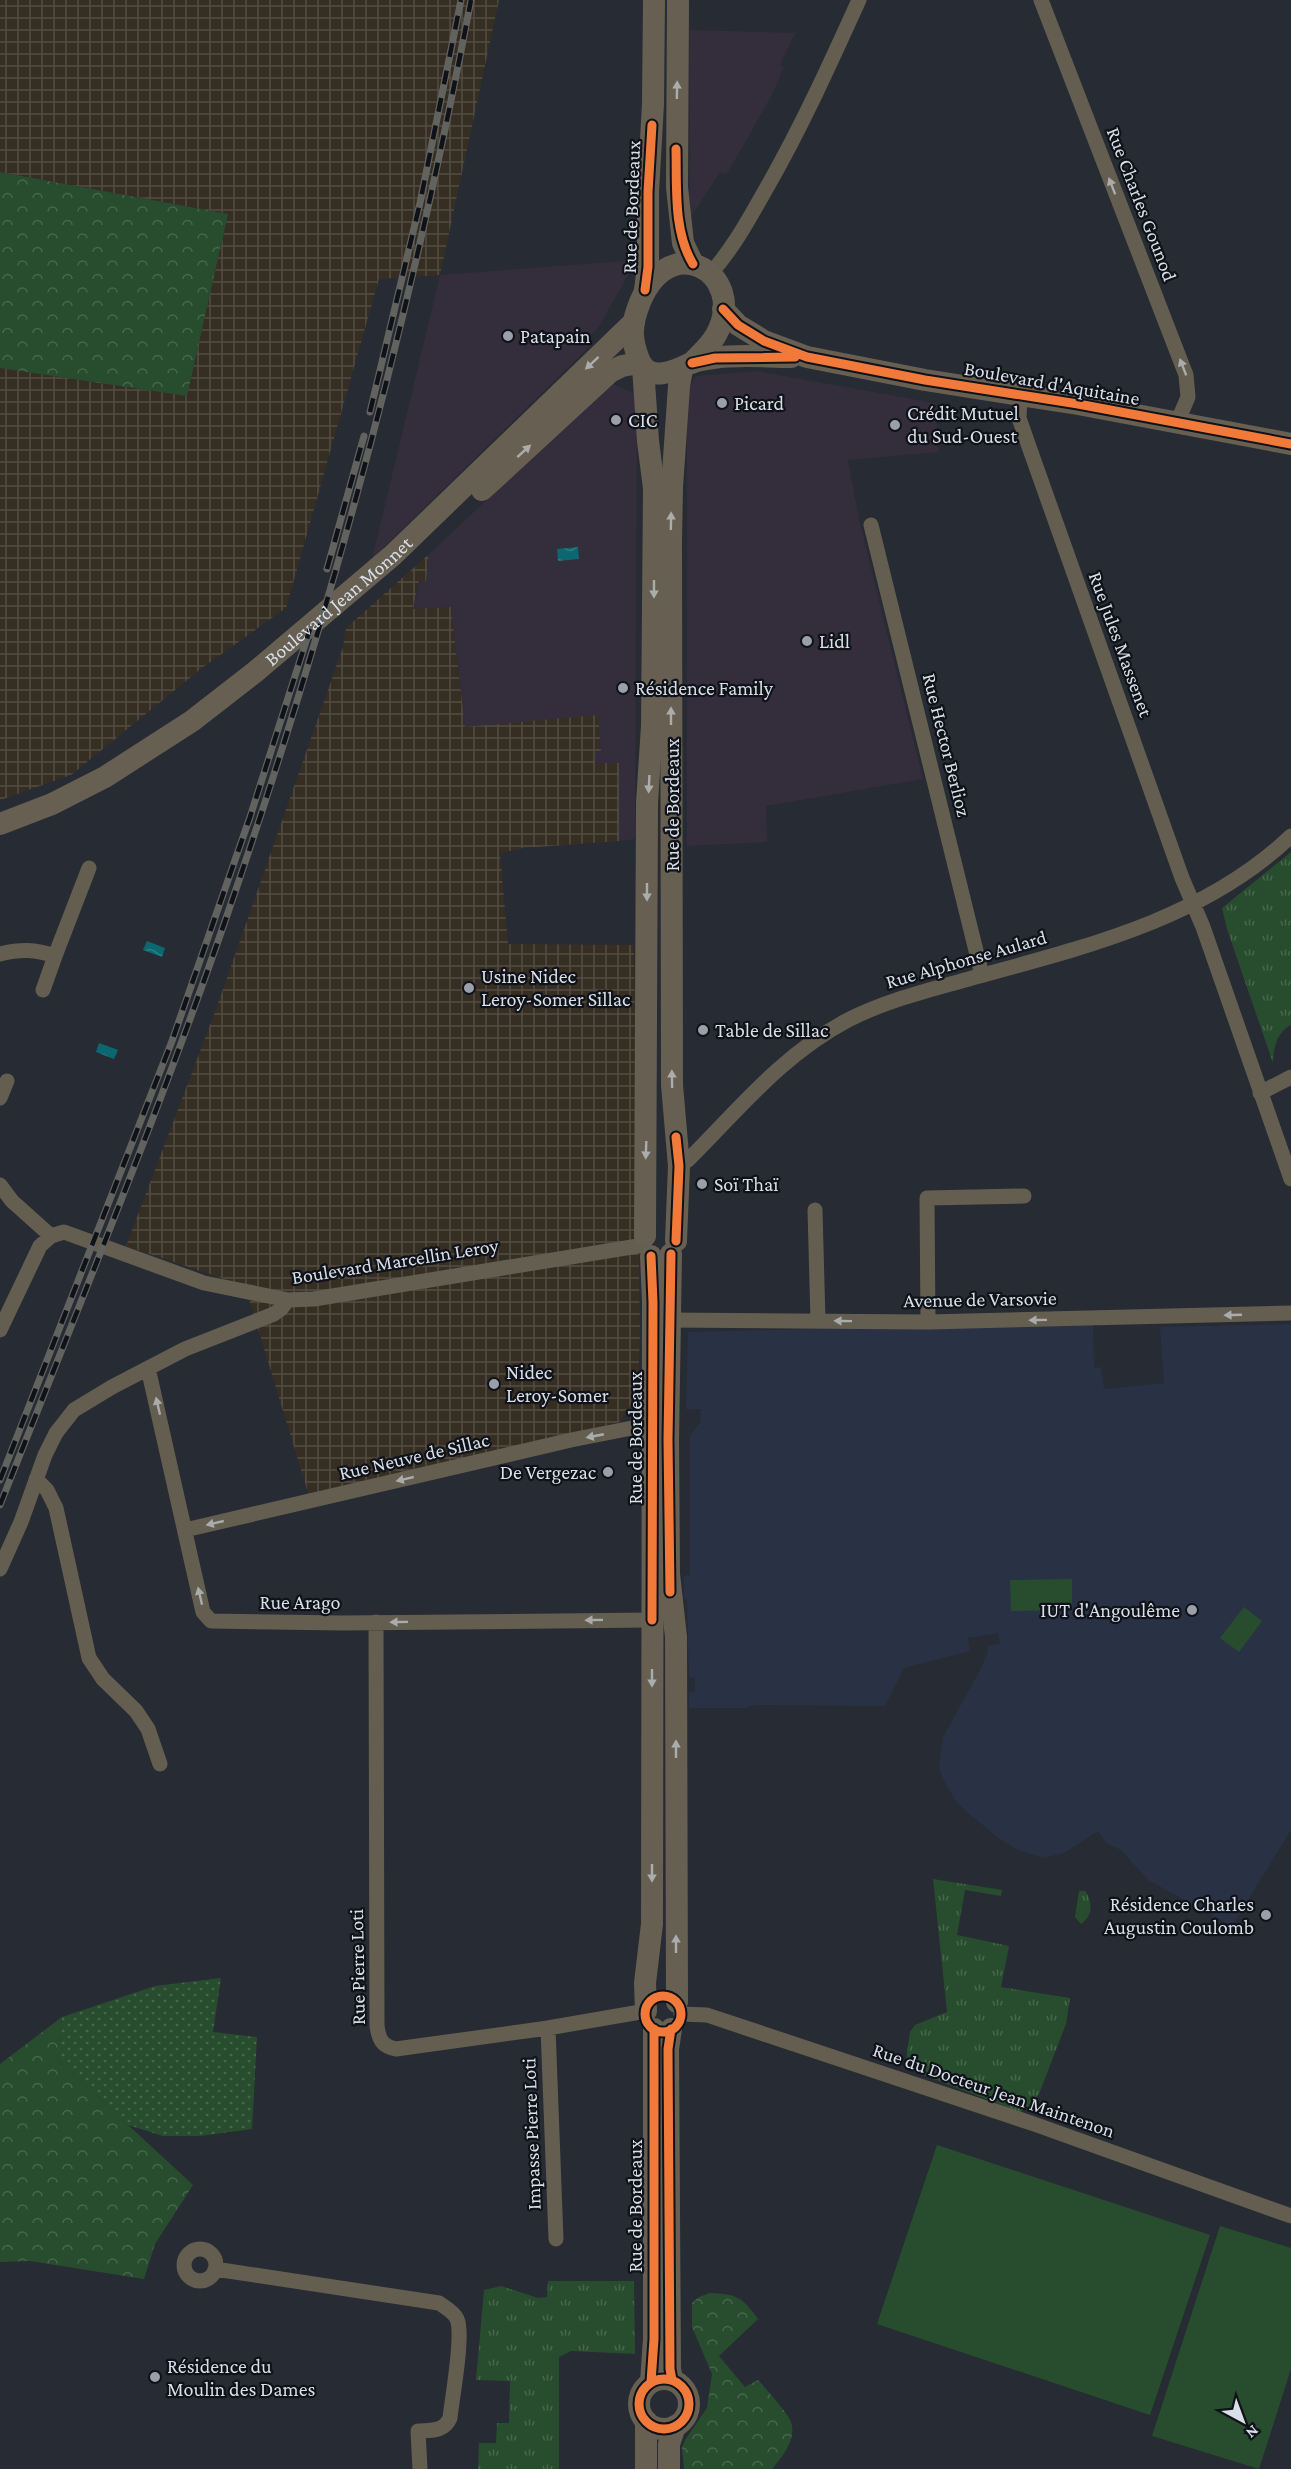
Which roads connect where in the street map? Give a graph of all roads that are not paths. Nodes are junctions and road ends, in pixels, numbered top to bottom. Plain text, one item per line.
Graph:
1 (654, 0) edge
2 (678, 0) edge
3 (859, 0) edge
4 (1041, 0) edge
5 (702, 269) junction
6 (645, 290) junction
7 (723, 309) junction
8 (634, 321) junction
9 (807, 357) junction
10 (641, 365) junction
11 (687, 366) junction
12 (1020, 395) junction
13 (1177, 423) junction
14 (1291, 444) edge
15 (871, 525) dead end
16 (358, 592) junction
17 (256, 678) junction
18 (0, 824) edge
19 (1291, 836) edge
20 (0, 839) edge
21 (89, 868) dead end
22 (1193, 904) junction
23 (0, 954) edge
24 (55, 956) junction
25 (982, 975) junction
26 (43, 990) dead end
27 (1291, 1077) edge
28 (7, 1081) dead end
29 (1260, 1093) junction
30 (0, 1098) edge
31 (679, 1166) junction
32 (1291, 1179) edge
33 (0, 1185) edge
34 (1024, 1196) dead end
35 (815, 1210) dead end
36 (51, 1236) junction
37 (657, 1246) junction
38 (288, 1300) junction
39 (1291, 1313) edge
40 (669, 1320) junction
41 (818, 1321) junction
42 (928, 1322) junction
43 (0, 1330) edge
44 (148, 1368) junction
45 (652, 1424) junction
46 (36, 1479) junction
47 (185, 1530) junction
48 (0, 1569) edge
49 (652, 1620) junction
50 (376, 1622) junction
51 (160, 1764) dead end
52 (666, 2017) junction
53 (548, 2028) junction
54 (1291, 2216) edge
55 (556, 2239) dead end
56 (215, 2269) dead end
57 (662, 2381) junction
58 (646, 2421) junction
59 (675, 2426) junction
60 (420, 2469) edge
61 (646, 2469) edge
62 (669, 2469) edge

1 - 6 main road, Rue de Bordeaux
5 -> 2 main road
3 - 5 street
13 -> 4 street, Rue Charles Gounod
5 - 6 main road
5 - 7 main road
6 - 8 main road
7 - 9 main road, Boulevard d'Aquitaine
7 - 11 main road
8 - 10 main road
8 -> 16 main road, Boulevard Jean Monnet
9 - 11 main road, Boulevard d'Aquitaine
9 - 12 main road, Boulevard d'Aquitaine
10 - 11 main road
16 -> 10 main road
10 -> 37 main road, Rue de Bordeaux
31 -> 11 main road, Rue de Bordeaux
12 - 13 main road, Boulevard d'Aquitaine
12 - 22 street, Rue Jules Massenet
13 - 14 main road, Boulevard d'Aquitaine
15 - 25 street, Rue Hector Berlioz
16 - 17 main road
17 - 18 main road, Boulevard Jean Monnet
17 - 20 main road
19 - 22 street, Rue Alphonse Aulard
21 - 24 street
22 - 25 street, Rue Alphonse Aulard
22 - 29 street, Rue Jules Massenet
23 - 24 street
24 - 26 street
25 - 31 street, Rue Alphonse Aulard
27 - 29 street
28 - 30 street
29 - 32 street, Rue Jules Massenet
31 - 37 main road, Rue de Bordeaux
33 - 36 street
34 - 42 street
35 - 41 street
36 - 38 street, Boulevard Marcellin Leroy
36 - 43 street
37 - 38 street, Boulevard Marcellin Leroy
37 - 40 main road, Rue de Bordeaux
37 - 45 main road, Rue de Bordeaux
38 - 44 street
39 -> 42 street, Avenue de Varsovie
40 - 41 street, Avenue de Varsovie
52 -> 40 main road, Rue de Bordeaux
42 -> 41 street, Avenue de Varsovie
44 - 46 street
47 -> 44 street, Rue Arago
45 -> 47 street, Rue Neuve de Sillac
45 - 49 main road, Rue de Bordeaux
46 - 48 street
46 - 51 street
50 -> 47 street, Rue Arago
49 -> 50 street, Rue Arago
49 -> 52 main road, Rue de Bordeaux
50 - 53 street, Rue Pierre Loti
52 - 53 street, Rue Pierre Loti
52 - 54 street, Rue du Docteur Jean Maintenon
52 - 57 main road, Rue de Bordeaux
53 - 55 street, Impasse Pierre Loti
56 - 60 street
57 - 58 main road
57 - 59 main road
58 - 59 main road
58 - 61 main road
59 - 62 main road

